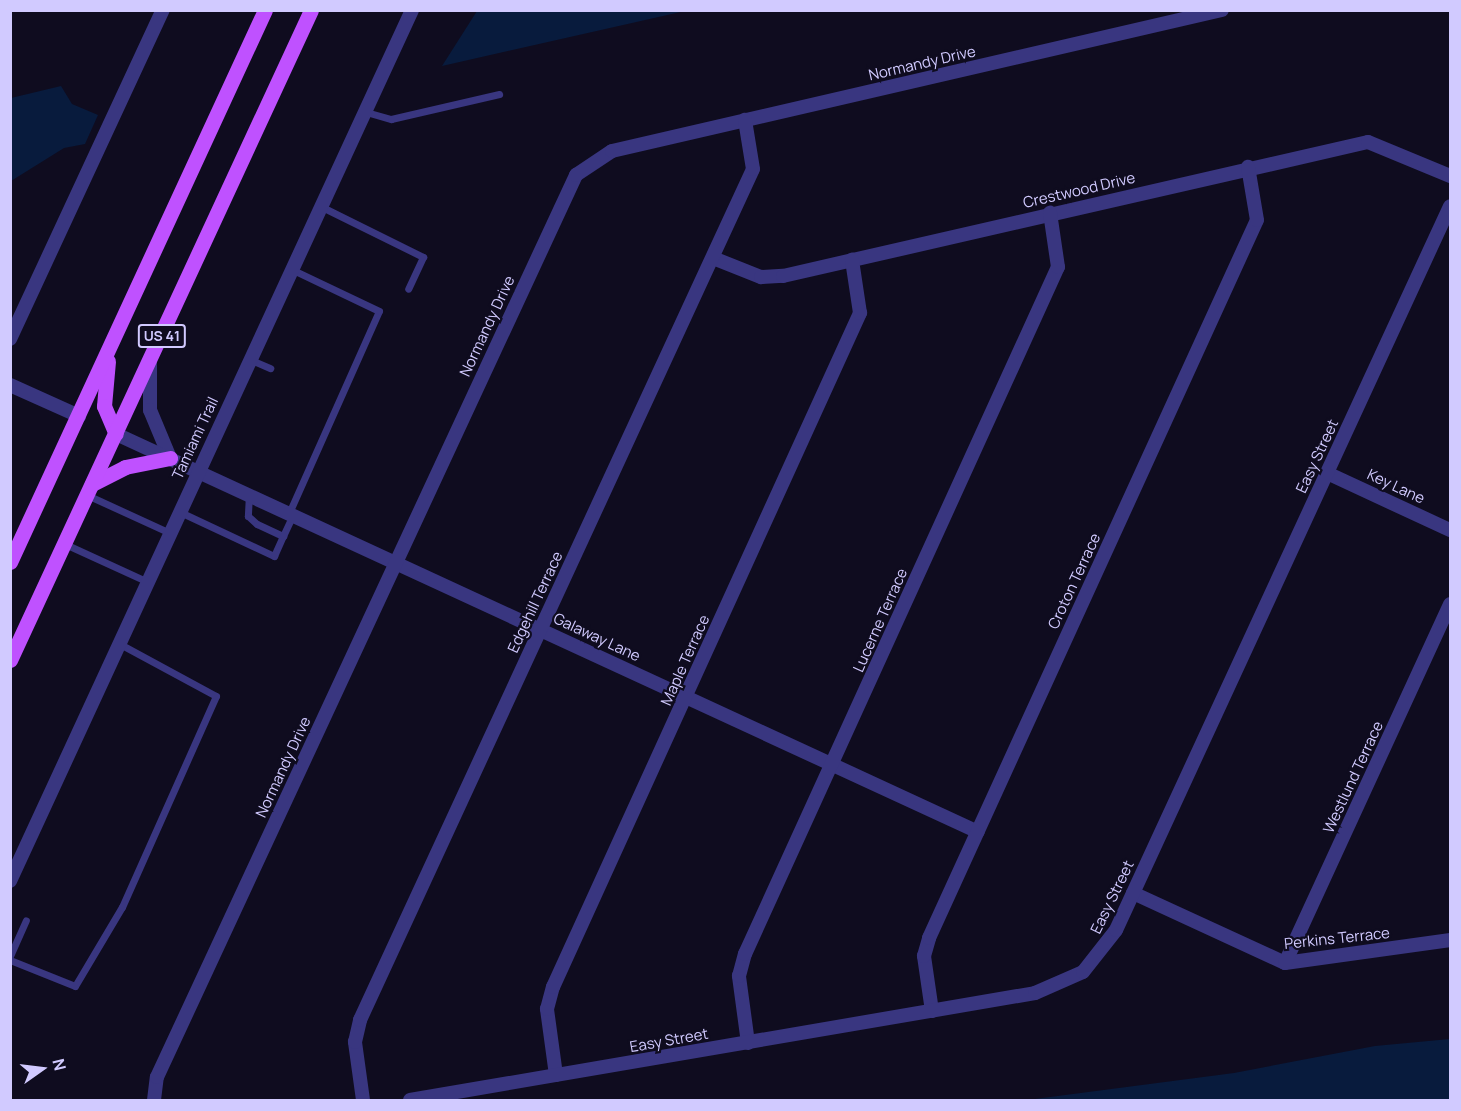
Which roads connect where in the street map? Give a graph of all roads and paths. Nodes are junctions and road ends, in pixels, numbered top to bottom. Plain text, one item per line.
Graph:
1 (163, 10) edge
2 (266, 10) edge
3 (311, 10) edge
4 (412, 10) edge
5 (1222, 10) edge
6 (499, 94) dead end
7 (366, 112) junction
8 (745, 120) junction
9 (1248, 167) junction
10 (1450, 176) edge
11 (1450, 206) edge
12 (322, 207) junction
13 (1050, 213) junction
14 (713, 258) junction
15 (852, 260) junction
16 (293, 270) junction
17 (408, 290) dead end
18 (10, 339) edge
19 (109, 349) junction
20 (251, 360) junction
21 (150, 363) junction
22 (270, 368) dead end
23 (10, 385) edge
24 (78, 416) junction
25 (116, 434) junction
26 (170, 458) junction
27 (199, 471) junction
28 (1327, 473) junction
29 (89, 489) junction
30 (249, 494) junction
31 (180, 512) junction
32 (291, 514) junction
33 (1450, 530) edge
34 (170, 533) junction
35 (283, 536) junction
36 (64, 544) junction
37 (10, 562) edge
38 (395, 562) junction
39 (148, 582) junction
40 (1450, 604) edge
41 (541, 630) junction
42 (119, 644) junction
43 (10, 660) edge
44 (687, 697) junction
45 (832, 764) junction
46 (978, 832) junction
47 (10, 881) edge
48 (1133, 893) junction
49 (26, 920) dead end
50 (1450, 940) edge
51 (10, 958) edge
52 (1285, 963) junction
53 (932, 1011) junction
54 (748, 1043) junction
55 (556, 1076) junction
56 (154, 1101) edge
57 (363, 1101) edge
58 (411, 1101) edge

1 - 18 street
2 - 19 main road, US 41
3 - 21 main road, US 41
4 - 7 street, Tamiami Trail
5 - 8 street, Normandy Drive
6 - 7 lane
7 - 12 street, Tamiami Trail
8 - 14 street, Edgehill Terrace
8 - 38 street, Normandy Drive
9 - 10 street, Crestwood Drive
9 - 13 street, Crestwood Drive
9 - 46 street, Croton Terrace
11 - 28 street, Easy Street
12 - 16 street, Tamiami Trail
12 - 17 lane
13 - 15 street, Crestwood Drive
13 - 45 street, Lucerne Terrace
14 - 15 street, Crestwood Drive
14 - 41 street, Edgehill Terrace
15 - 44 street, Maple Terrace
16 - 20 street, Tamiami Trail
16 - 32 lane
19 - 24 main road, US 41
19 - 25 main road
20 - 22 lane
20 - 27 street, Tamiami Trail
21 - 25 main road, US 41
21 - 26 street
23 - 24 street
24 - 37 main road, US 41
25 - 26 street, Galaway Lane
25 - 29 main road, US 41
26 - 27 street, Galaway Lane
26 - 29 main road
27 - 30 street, Galaway Lane
27 - 31 street, Tamiami Trail
28 - 33 street, Key Lane
28 - 48 street, Easy Street
29 - 34 lane
29 - 36 main road, US 41
30 - 32 street, Galaway Lane
30 - 35 lane
31 - 34 street, Tamiami Trail
31 - 35 lane
32 - 35 lane
32 - 38 street, Galaway Lane
34 - 39 street, Tamiami Trail
36 - 39 lane
36 - 43 main road, US 41
38 - 41 street, Galaway Lane
38 - 56 street, Normandy Drive
39 - 42 street, Tamiami Trail
40 - 52 street, Westlund Terrace
41 - 44 street, Galaway Lane
41 - 57 street, Edgehill Terrace
42 - 47 street, Tamiami Trail
42 - 51 lane
44 - 45 street, Galaway Lane
44 - 55 street, Maple Terrace
45 - 46 street, Galaway Lane
45 - 54 street, Lucerne Terrace
46 - 53 street, Croton Terrace
48 - 52 street, Perkins Terrace
48 - 53 street, Easy Street
49 - 51 lane
50 - 52 street, Perkins Terrace
53 - 54 street, Easy Street
54 - 55 street, Easy Street
55 - 58 street, Easy Street

